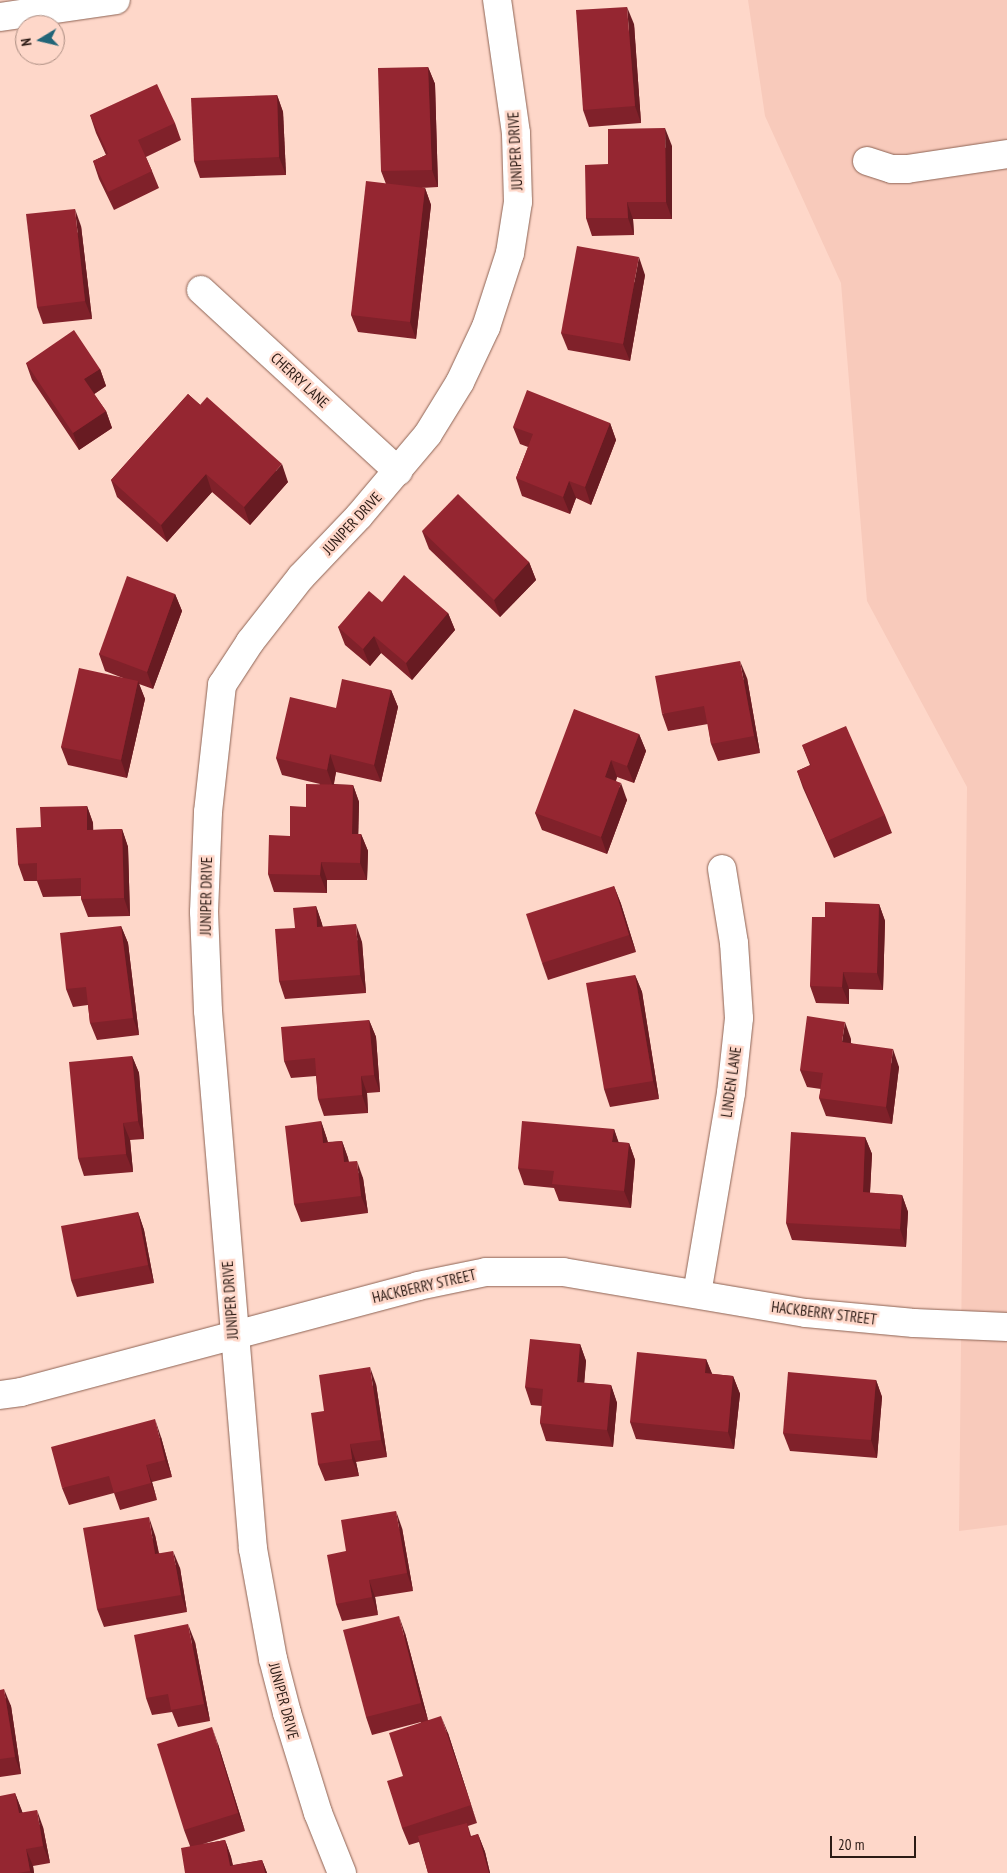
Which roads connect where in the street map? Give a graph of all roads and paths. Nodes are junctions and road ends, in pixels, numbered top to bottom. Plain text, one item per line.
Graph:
1 (116, 0) edge
2 (497, 0) edge
3 (0, 17) edge
4 (1007, 154) edge
5 (867, 161) dead end
6 (202, 290) dead end
7 (398, 471) junction
8 (722, 869) dead end
9 (697, 1294) junction
10 (1007, 1326) edge
11 (233, 1337) junction
12 (0, 1395) edge
13 (342, 1873) edge

1 - 3 street
2 - 7 street, JUNIPER DRIVE
4 - 5 street
6 - 7 street, CHERRY LANE
7 - 11 street, JUNIPER DRIVE
8 - 9 street, LINDEN LANE
9 - 10 street, HACKBERRY STREET
9 - 11 street, HACKBERRY STREET
11 - 12 street, HACKBERRY STREET
11 - 13 street, JUNIPER DRIVE

